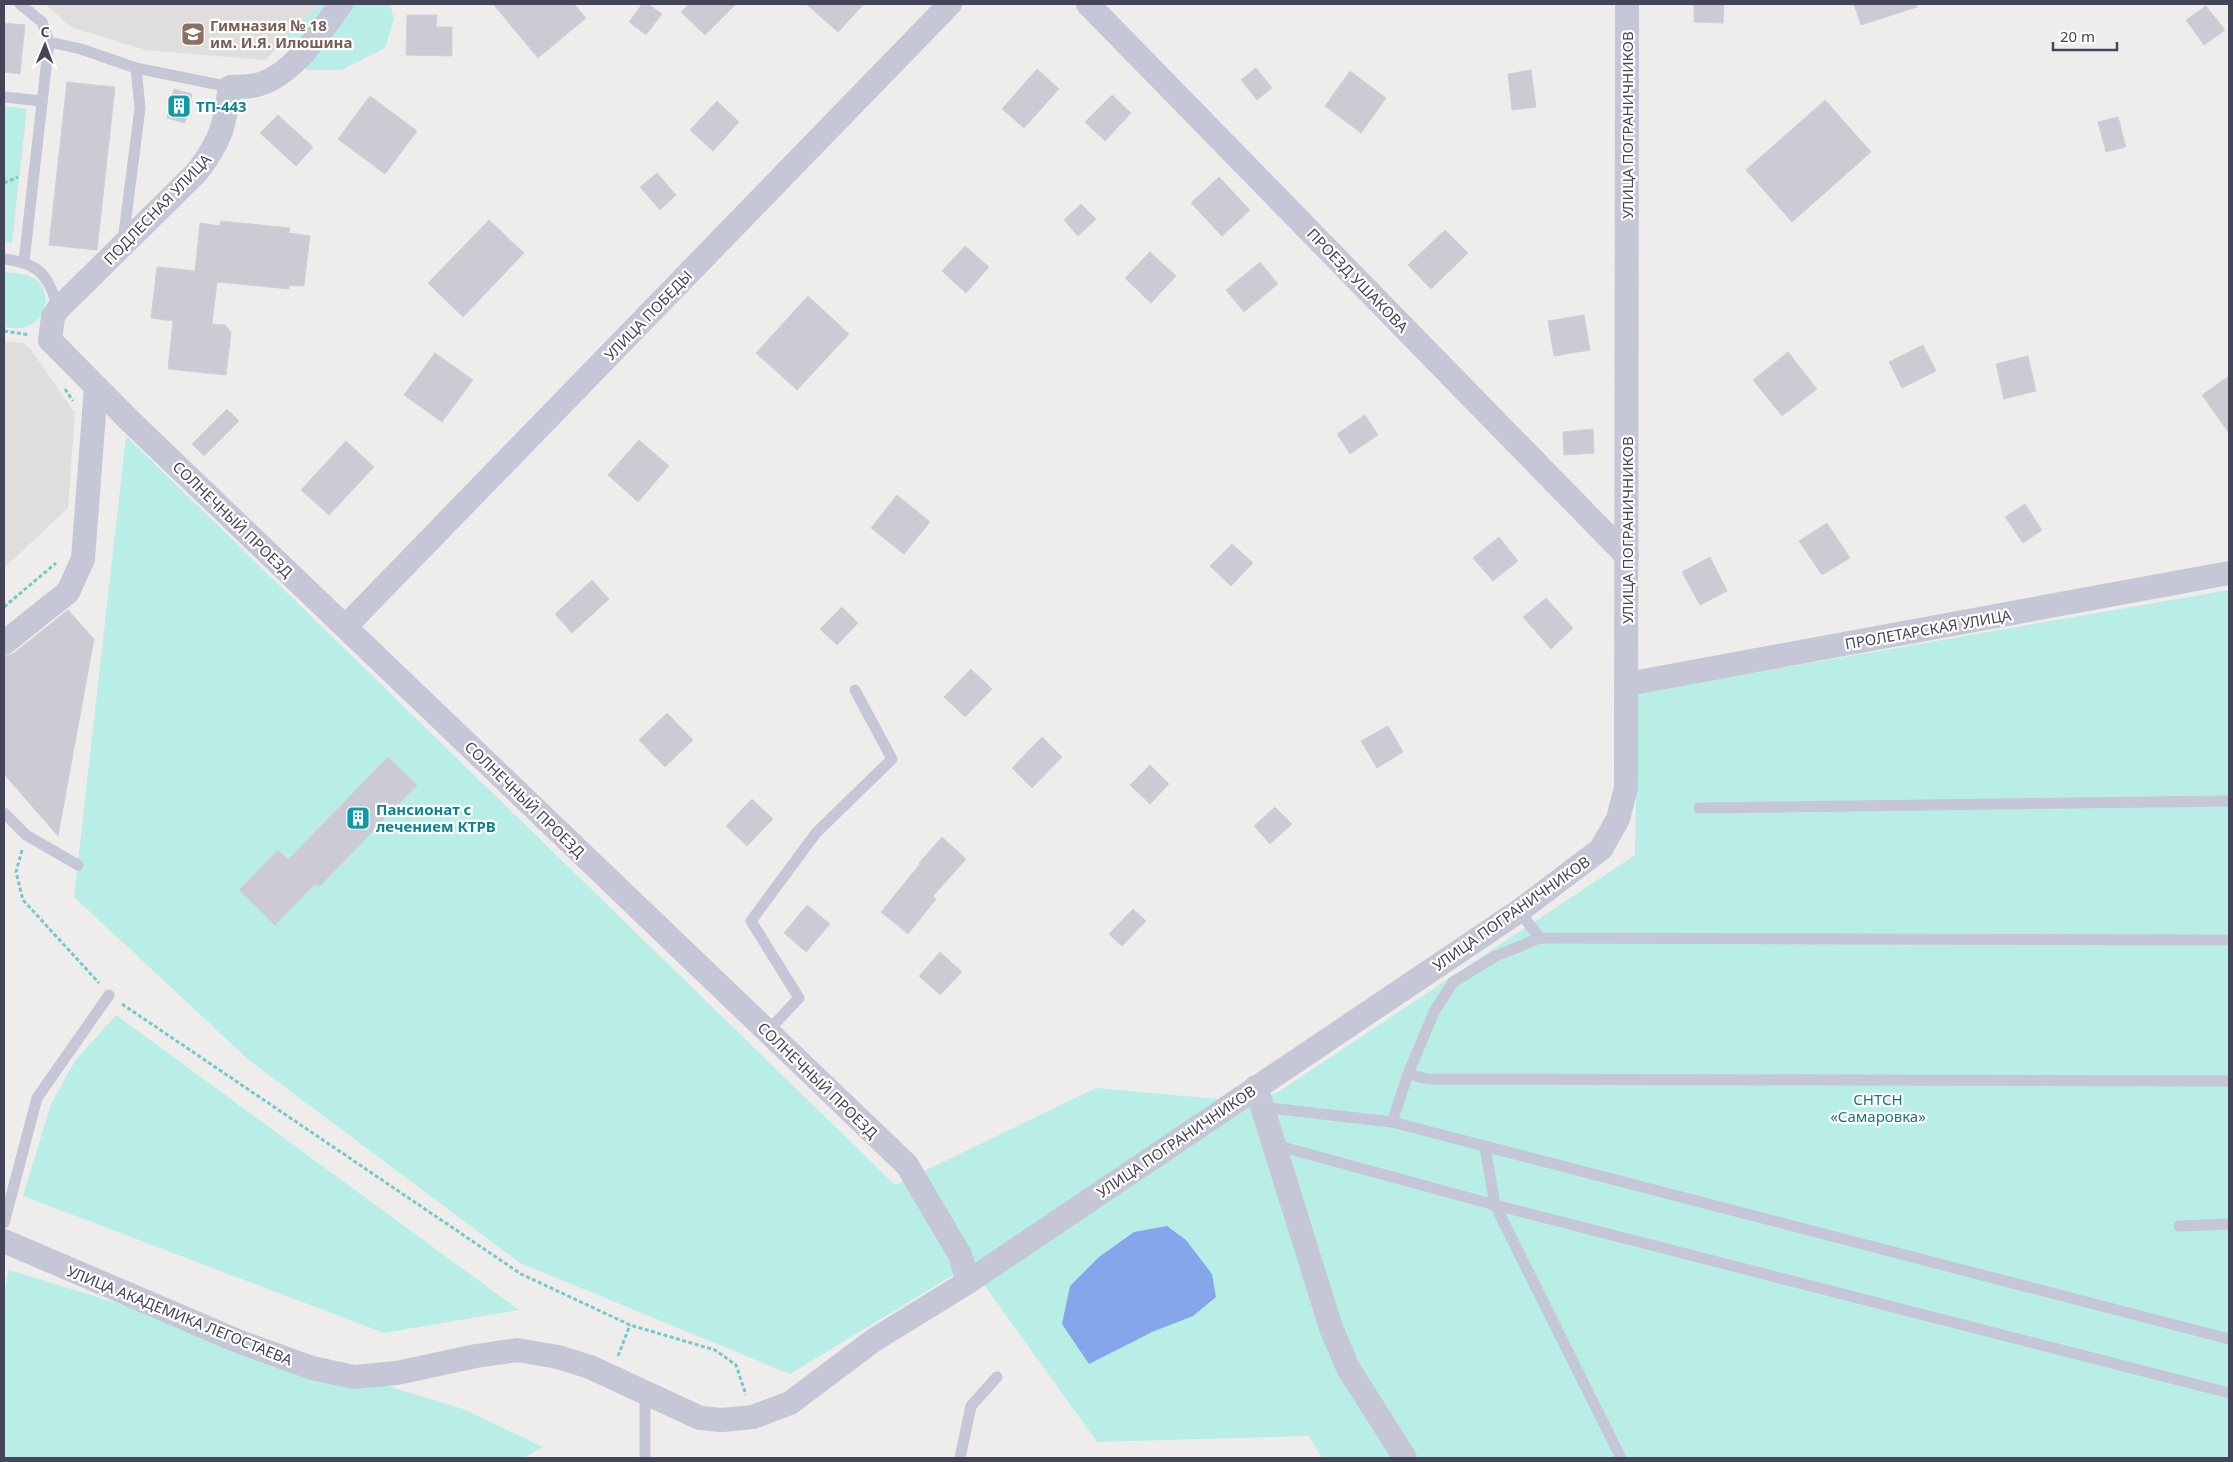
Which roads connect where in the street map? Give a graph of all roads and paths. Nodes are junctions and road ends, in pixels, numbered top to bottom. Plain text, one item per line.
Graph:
1 (20, 4) edge
2 (341, 4) edge
3 (950, 4) edge
4 (1088, 4) edge
5 (1627, 4) edge
6 (49, 42) junction
7 (136, 68) junction
8 (230, 88) junction
9 (4, 97) edge
10 (42, 101) junction
11 (123, 243) junction
12 (4, 259) edge
13 (24, 261) junction
14 (58, 309) junction
15 (23, 333) dead end
16 (39, 339) junction
17 (61, 383) dead end
18 (96, 387) junction
19 (77, 406) dead end
20 (1627, 556) junction
21 (61, 558) dead end
22 (2229, 573) edge
23 (4, 607) edge
24 (345, 627) junction
25 (4, 643) edge
26 (1627, 684) junction
27 (855, 690) dead end
28 (2229, 801) edge
29 (1699, 808) dead end
30 (4, 813) edge
31 (26, 834) junction
32 (78, 865) dead end
33 (1519, 911) junction
34 (1540, 938) junction
35 (2229, 940) edge
36 (109, 995) junction
37 (767, 1032) junction
38 (1408, 1074) junction
39 (2229, 1081) edge
40 (1259, 1097) junction
41 (1392, 1122) junction
42 (1275, 1146) junction
43 (1485, 1147) junction
44 (1495, 1205) junction
45 (4, 1223) edge
46 (2229, 1224) edge
47 (2179, 1226) dead end
48 (4, 1241) edge
49 (968, 1282) junction
50 (630, 1325) junction
51 (2229, 1339) edge
52 (610, 1376) junction
53 (997, 1377) dead end
54 (645, 1392) junction
55 (2229, 1393) edge
56 (790, 1402) joint
57 (753, 1417) junction
58 (645, 1458) edge
59 (960, 1458) edge
60 (1405, 1458) edge
61 (1621, 1458) edge

1 - 6 lane
2 - 8 street
3 - 24 street, УЛИЦА ПОБЕДЫ
4 - 20 street, ПРОЕЗД УШАКОВА
5 - 20 street, УЛИЦА ПОГРАНИЧНИКОВ
6 - 7 lane
6 - 10 lane
7 - 8 lane
7 - 11 lane
8 - 11 street, ПОДЛЕСНАЯ УЛИЦА
9 - 10 lane
10 - 13 lane
11 - 14 street, ПОДЛЕСНАЯ УЛИЦА
12 - 13 lane
13 - 14 lane
14 - 16 street, ПОДЛЕСНАЯ УЛИЦА
15 - 16 path
16 - 18 street, СОЛНЕЧНЫЙ ПРОЕЗД
17 - 19 path
18 - 24 street, СОЛНЕЧНЫЙ ПРОЕЗД
18 - 25 street
20 - 26 street, УЛИЦА ПОГРАНИЧНИКОВ
21 - 23 path
22 - 26 street, ПРОЛЕТАРСКАЯ УЛИЦА
24 - 37 street, СОЛНЕЧНЫЙ ПРОЕЗД
26 - 33 street, УЛИЦА ПОГРАНИЧНИКОВ
27 - 37 lane
28 - 29 lane
30 - 31 lane
31 - 32 lane
31 - 36 path
33 - 34 lane
33 - 40 street, УЛИЦА ПОГРАНИЧНИКОВ
34 - 35 lane
34 - 38 lane
36 - 45 lane
36 - 50 path
37 - 49 street, СОЛНЕЧНЫЙ ПРОЕЗД
38 - 39 lane
38 - 41 lane
40 - 41 lane
40 - 42 street
40 - 49 street, УЛИЦА ПОГРАНИЧНИКОВ
41 - 43 lane
42 - 44 lane
42 - 60 street
43 - 44 lane
43 - 51 lane
44 - 55 lane
44 - 61 lane
46 - 47 lane
48 - 52 street, УЛИЦА АКАДЕМИКА ЛЕГОСТАЕВА
49 - 56 street, УЛИЦА ПОГРАНИЧНИКОВ
50 - 52 path
50 - 57 path
52 - 54 street, УЛИЦА АКАДЕМИКА ЛЕГОСТАЕВА
53 - 59 lane
54 - 57 street, УЛИЦА АКАДЕМИКА ЛЕГОСТАЕВА
54 - 58 lane
56 - 57 street, УЛИЦА АКАДЕМИКА ЛЕГОСТАЕВА

